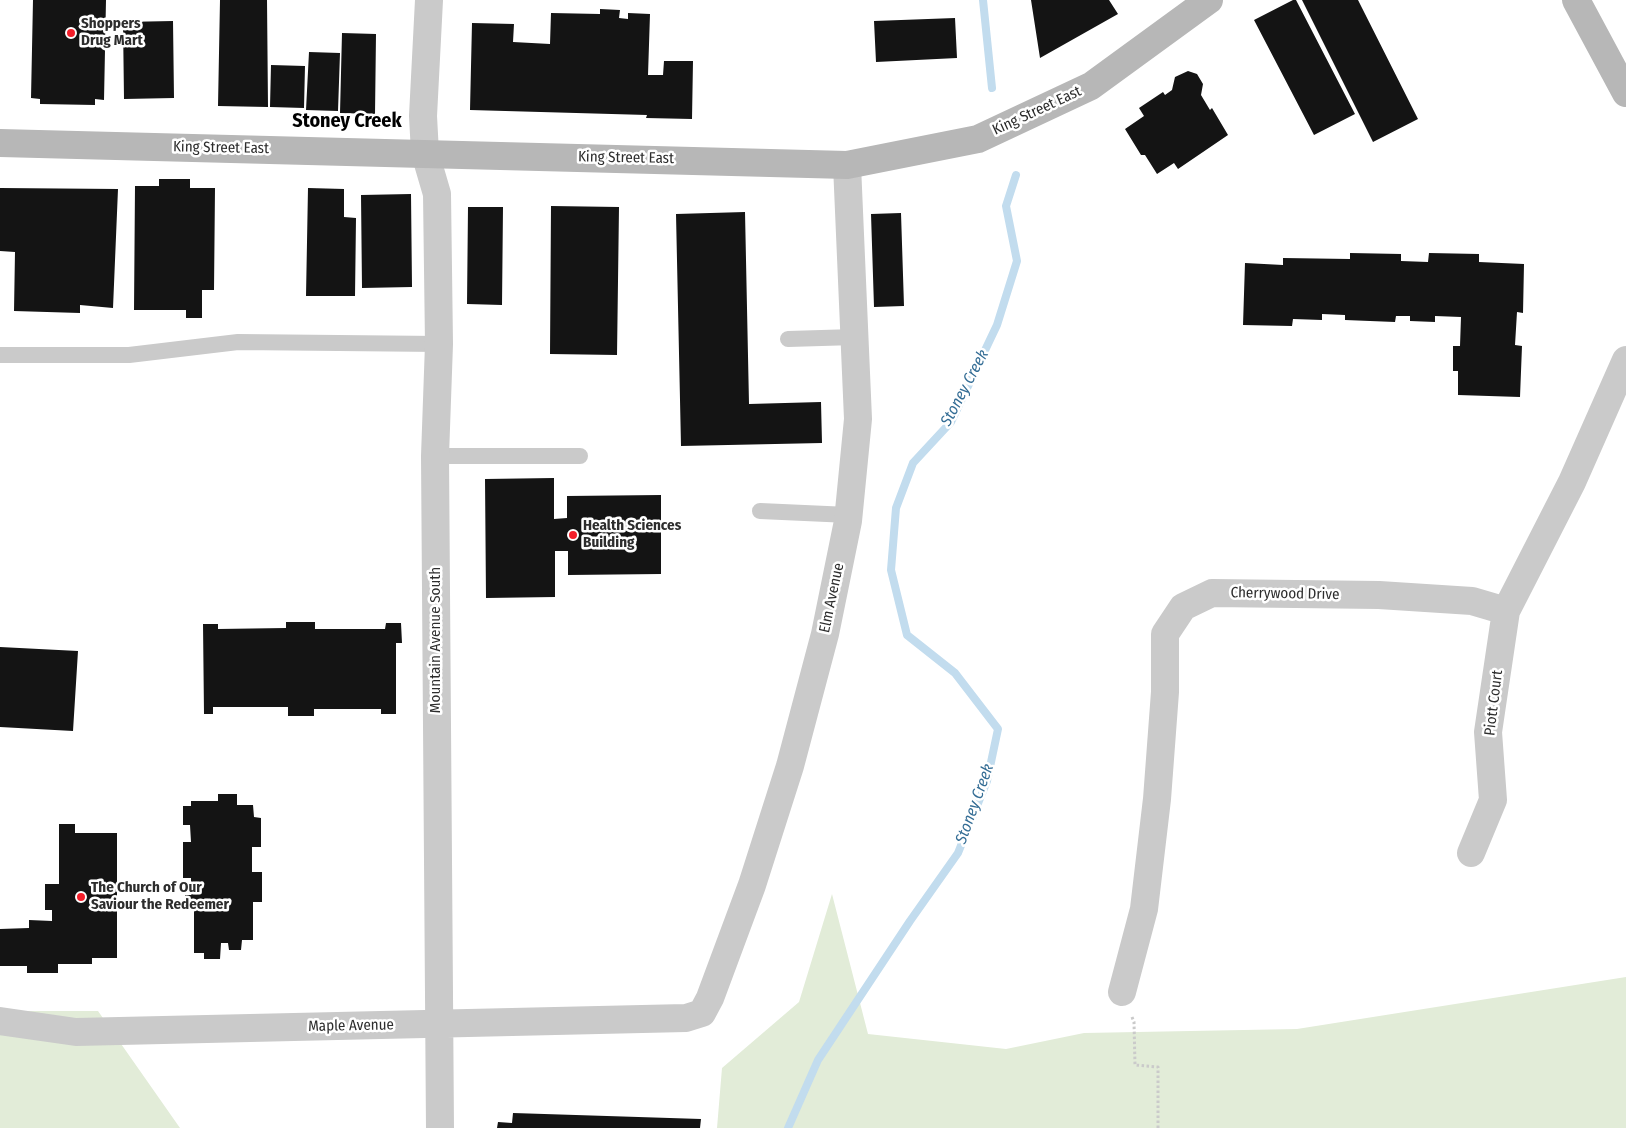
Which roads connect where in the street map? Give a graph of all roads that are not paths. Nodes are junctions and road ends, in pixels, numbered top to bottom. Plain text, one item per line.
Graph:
1 (429, 0) edge
2 (1209, 0) edge
3 (1576, 0) edge
4 (1626, 93) edge
5 (0, 143) edge
6 (425, 153) junction
7 (847, 165) junction
8 (855, 337) junction
9 (788, 339) dead end
10 (438, 344) junction
11 (0, 354) edge
12 (1626, 360) edge
13 (435, 456) junction
14 (580, 456) dead end
15 (760, 511) dead end
16 (849, 515) junction
17 (1506, 610) junction
18 (1471, 853) dead end
19 (1122, 992) road end
20 (702, 1013) joint
21 (0, 1021) edge
22 (440, 1024) junction
23 (440, 1128) edge

1 - 6 street, Mountain Avenue South
2 - 7 main road, King Street East
3 - 4 main road
5 - 6 main road, King Street East
6 - 7 main road, King Street East
6 - 10 street, Mountain Avenue South
7 - 8 street, Elm Avenue
8 - 9 lane
8 - 16 street, Elm Avenue
10 - 11 lane
10 - 13 street, Mountain Avenue South
12 - 17 street
13 - 14 lane
13 - 22 street, Mountain Avenue South
15 - 16 lane
16 - 20 street, Elm Avenue
17 - 18 street, Piott Court
17 - 19 street, Cherrywood Drive
20 - 22 street, Maple Avenue
21 - 22 street, Maple Avenue
22 - 23 street, Mountain Avenue South

